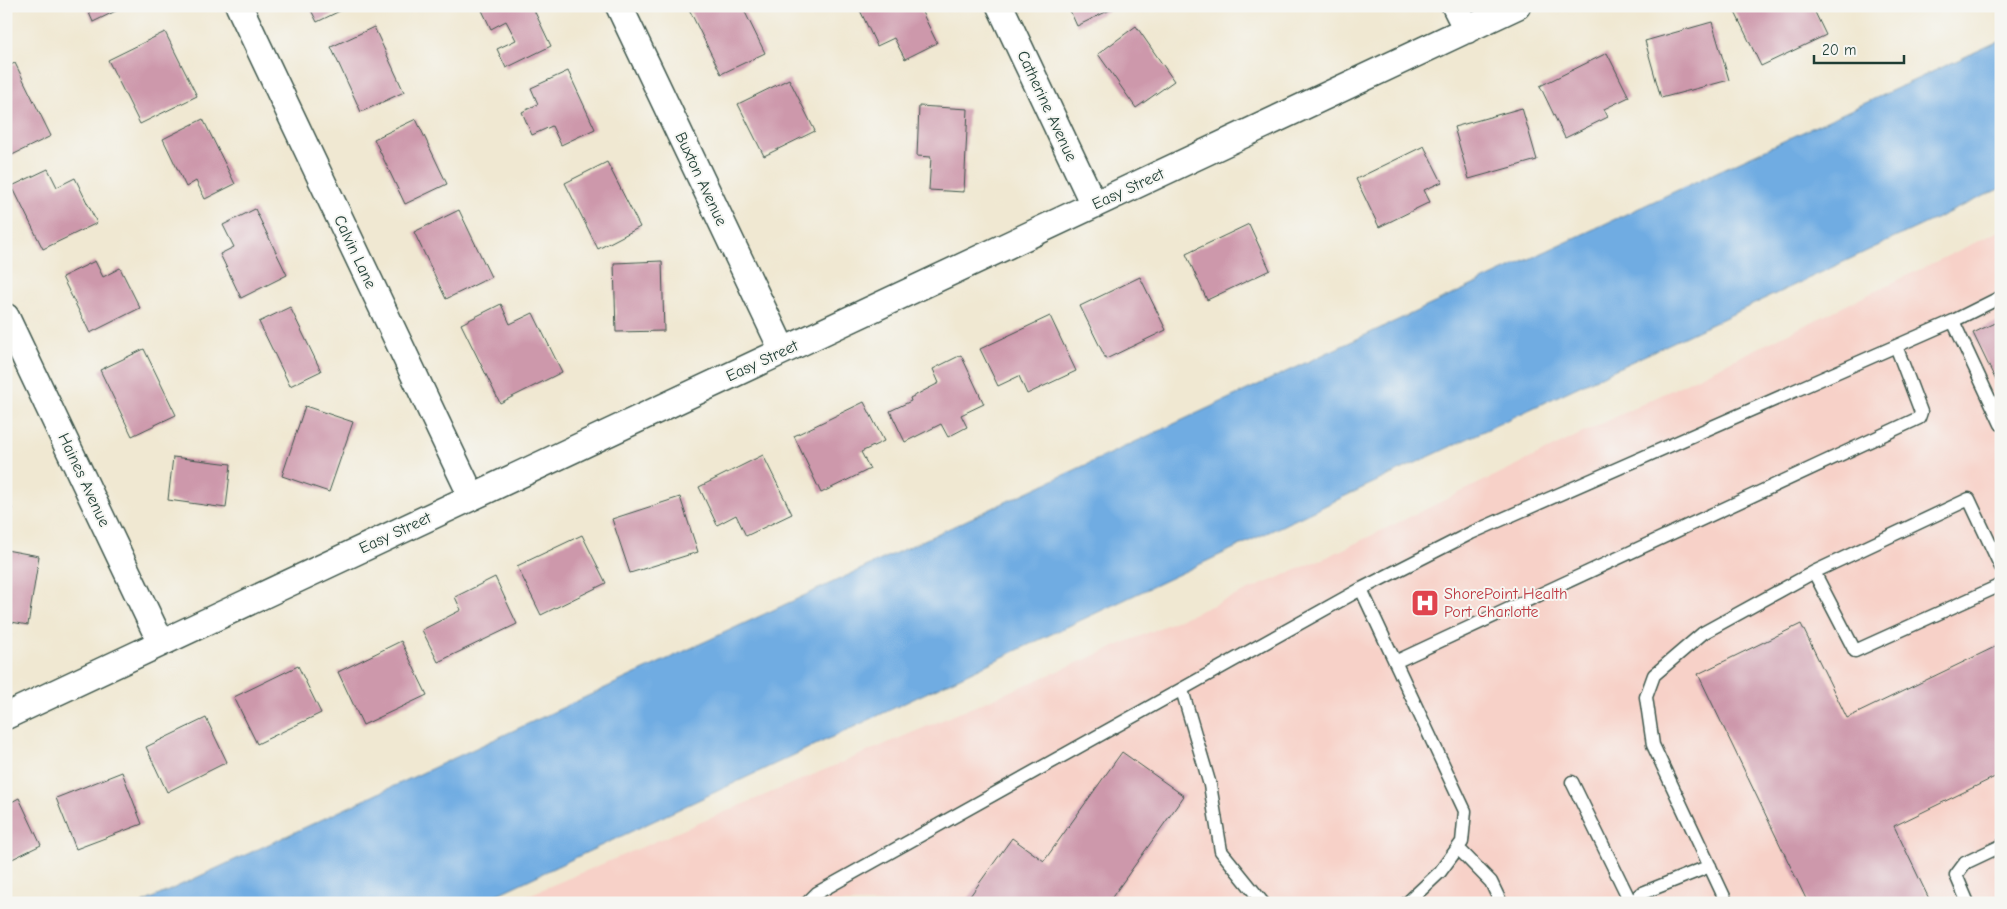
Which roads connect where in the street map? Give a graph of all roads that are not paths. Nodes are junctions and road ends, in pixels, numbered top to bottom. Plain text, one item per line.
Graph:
1 (239, 6) edge
2 (619, 6) edge
3 (1000, 6) edge
4 (1456, 6) edge
5 (1517, 6) edge
6 (1467, 30) junction
7 (1094, 205) junction
8 (2001, 297) edge
9 (6, 317) edge
10 (1953, 321) junction
11 (1896, 346) junction
12 (783, 351) junction
13 (2001, 424) edge
14 (472, 497) junction
15 (2001, 567) edge
16 (1814, 572) junction
17 (2001, 585) edge
18 (1361, 589) junction
19 (161, 643) junction
20 (1395, 662) junction
21 (1182, 690) junction
22 (6, 716) edge
23 (1572, 782) dead end
24 (2001, 846) edge
25 (1458, 848) junction
26 (1710, 866) junction
27 (807, 903) edge
28 (1263, 903) edge
29 (1407, 903) edge
30 (1501, 903) edge
31 (1633, 903) edge
32 (1728, 903) edge
33 (1968, 903) edge

1 - 14 street, Calvin Lane
2 - 12 street, Buxton Avenue
3 - 7 street, Catherine Avenue
4 - 6 street
5 - 6 street, Easy Street
6 - 7 street, Easy Street
7 - 12 street, Easy Street
8 - 10 lane
9 - 19 street, Haines Avenue
10 - 11 lane
10 - 13 lane
11 - 18 lane
11 - 20 lane
12 - 14 street, Easy Street
14 - 19 street, Easy Street
15 - 16 lane
16 - 17 lane
16 - 26 lane
18 - 20 lane
18 - 21 lane
19 - 22 street, Easy Street
20 - 25 lane
21 - 27 lane
21 - 28 lane
23 - 31 lane
24 - 33 lane
25 - 29 lane
25 - 30 lane
26 - 31 lane
26 - 32 lane

